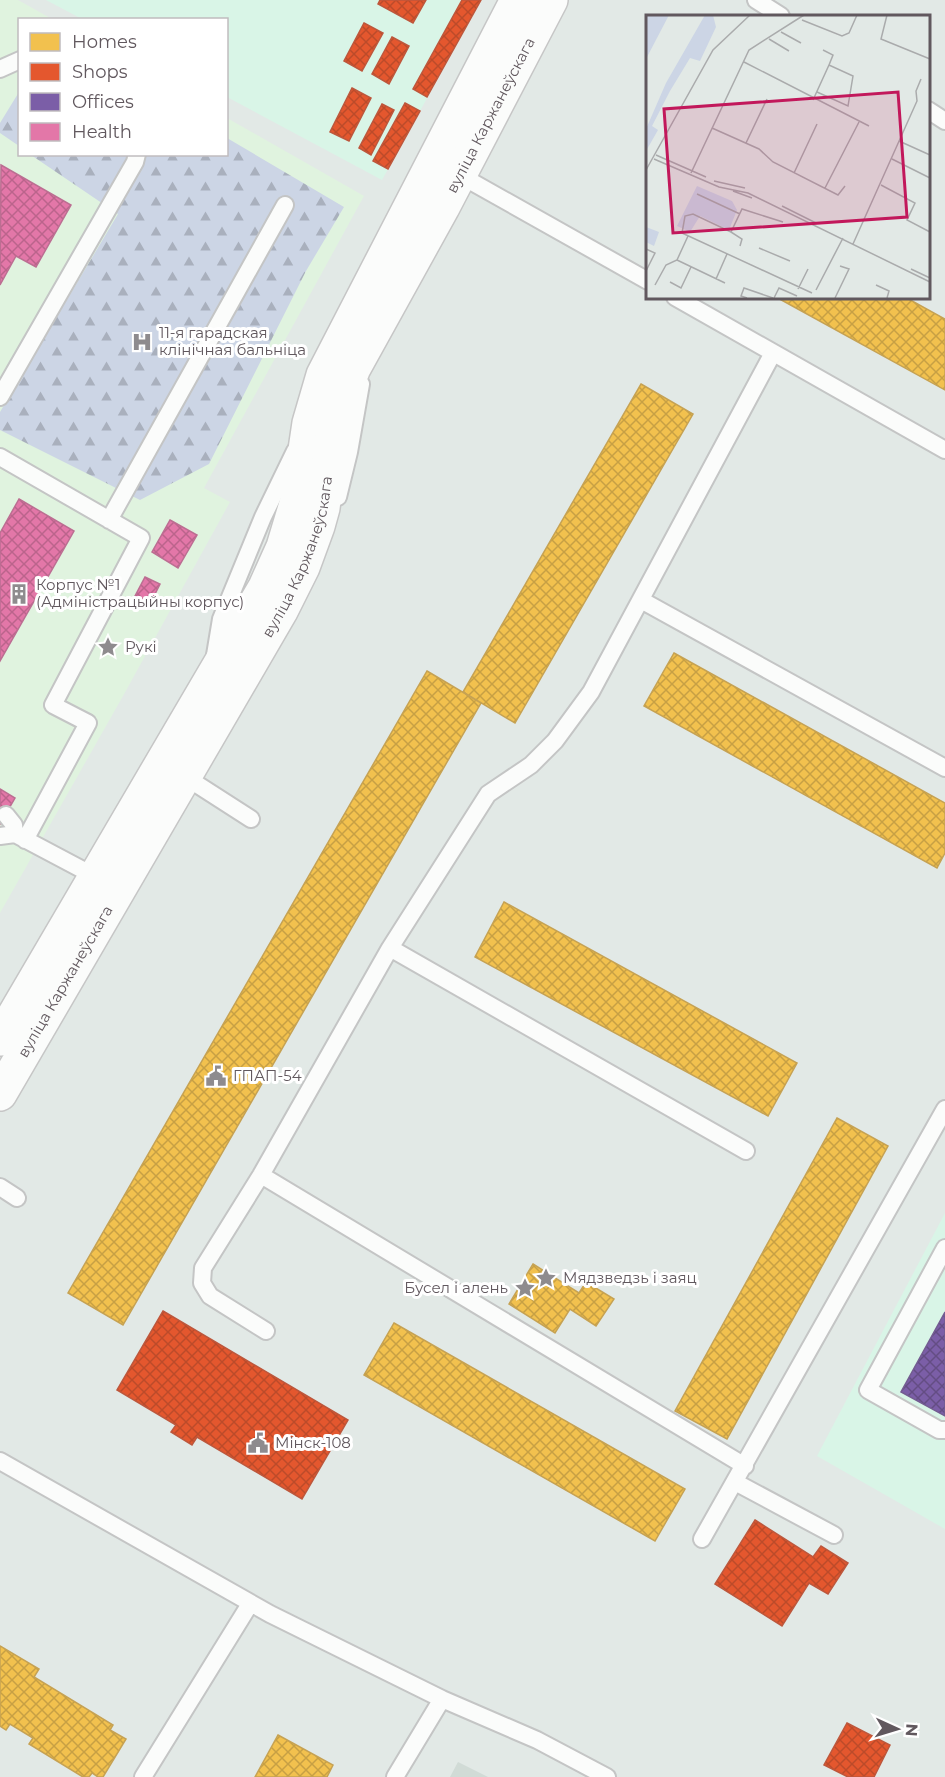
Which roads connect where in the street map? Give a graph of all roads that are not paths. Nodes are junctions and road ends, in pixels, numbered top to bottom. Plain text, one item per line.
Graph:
1 (517, 0) edge
2 (551, 0) edge
3 (756, 0) edge
4 (779, 15) edge
5 (18, 61) edge
6 (0, 69) edge
7 (930, 111) edge
8 (945, 121) edge
9 (136, 156) edge
10 (446, 168) junction
11 (285, 206) dead end
12 (646, 280) edge
13 (677, 298) edge
14 (773, 352) junction
15 (0, 398) edge
16 (945, 450) edge
17 (0, 457) edge
18 (109, 520) junction
19 (641, 600) junction
20 (945, 768) edge
21 (174, 770) junction
22 (6, 815) dead end
23 (251, 819) dead end
24 (14, 837) edge
25 (107, 883) junction
26 (390, 948) junction
27 (0, 1039) edge
28 (0, 1094) edge
29 (945, 1109) edge
30 (939, 1135) edge
31 (746, 1151) dead end
32 (261, 1175) junction
33 (0, 1187) edge
34 (17, 1198) dead end
35 (945, 1248) edge
36 (266, 1331) dead end
37 (945, 1430) edge
38 (0, 1461) edge
39 (745, 1466) junction
40 (735, 1482) junction
41 (834, 1534) dead end
42 (702, 1539) dead end
43 (250, 1604) junction
44 (442, 1699) junction
45 (575, 1770) edge
46 (143, 1777) edge
47 (395, 1777) edge
48 (608, 1777) edge

1 - 10 street, вуліца Каржанеўскага
2 - 10 street, вуліца Каржанеўскага
3 - 4 lane
5 - 6 lane
7 - 8 lane
9 - 15 lane
10 - 12 lane
10 - 21 street, вуліца Каржанеўскага
10 - 21 street, вуліца Каржанеўскага
11 - 18 lane
13 - 14 lane
14 - 16 lane
14 - 19 lane
17 - 18 lane
18 - 24 lane
19 - 20 lane
19 - 26 lane
21 - 23 lane
21 - 25 street, вуліца Каржанеўскага
22 - 24 lane
24 - 25 lane
25 - 27 street, вуліца Каржанеўскага
25 - 28 street, вуліца Каржанеўскага
26 - 31 lane
26 - 32 lane
29 - 30 lane
30 - 39 lane
32 - 36 lane
32 - 39 lane
33 - 34 lane
35 - 37 lane
38 - 43 lane
39 - 40 lane
40 - 41 lane
40 - 42 lane
43 - 44 lane
43 - 46 lane
44 - 45 lane
44 - 47 lane
45 - 48 lane

